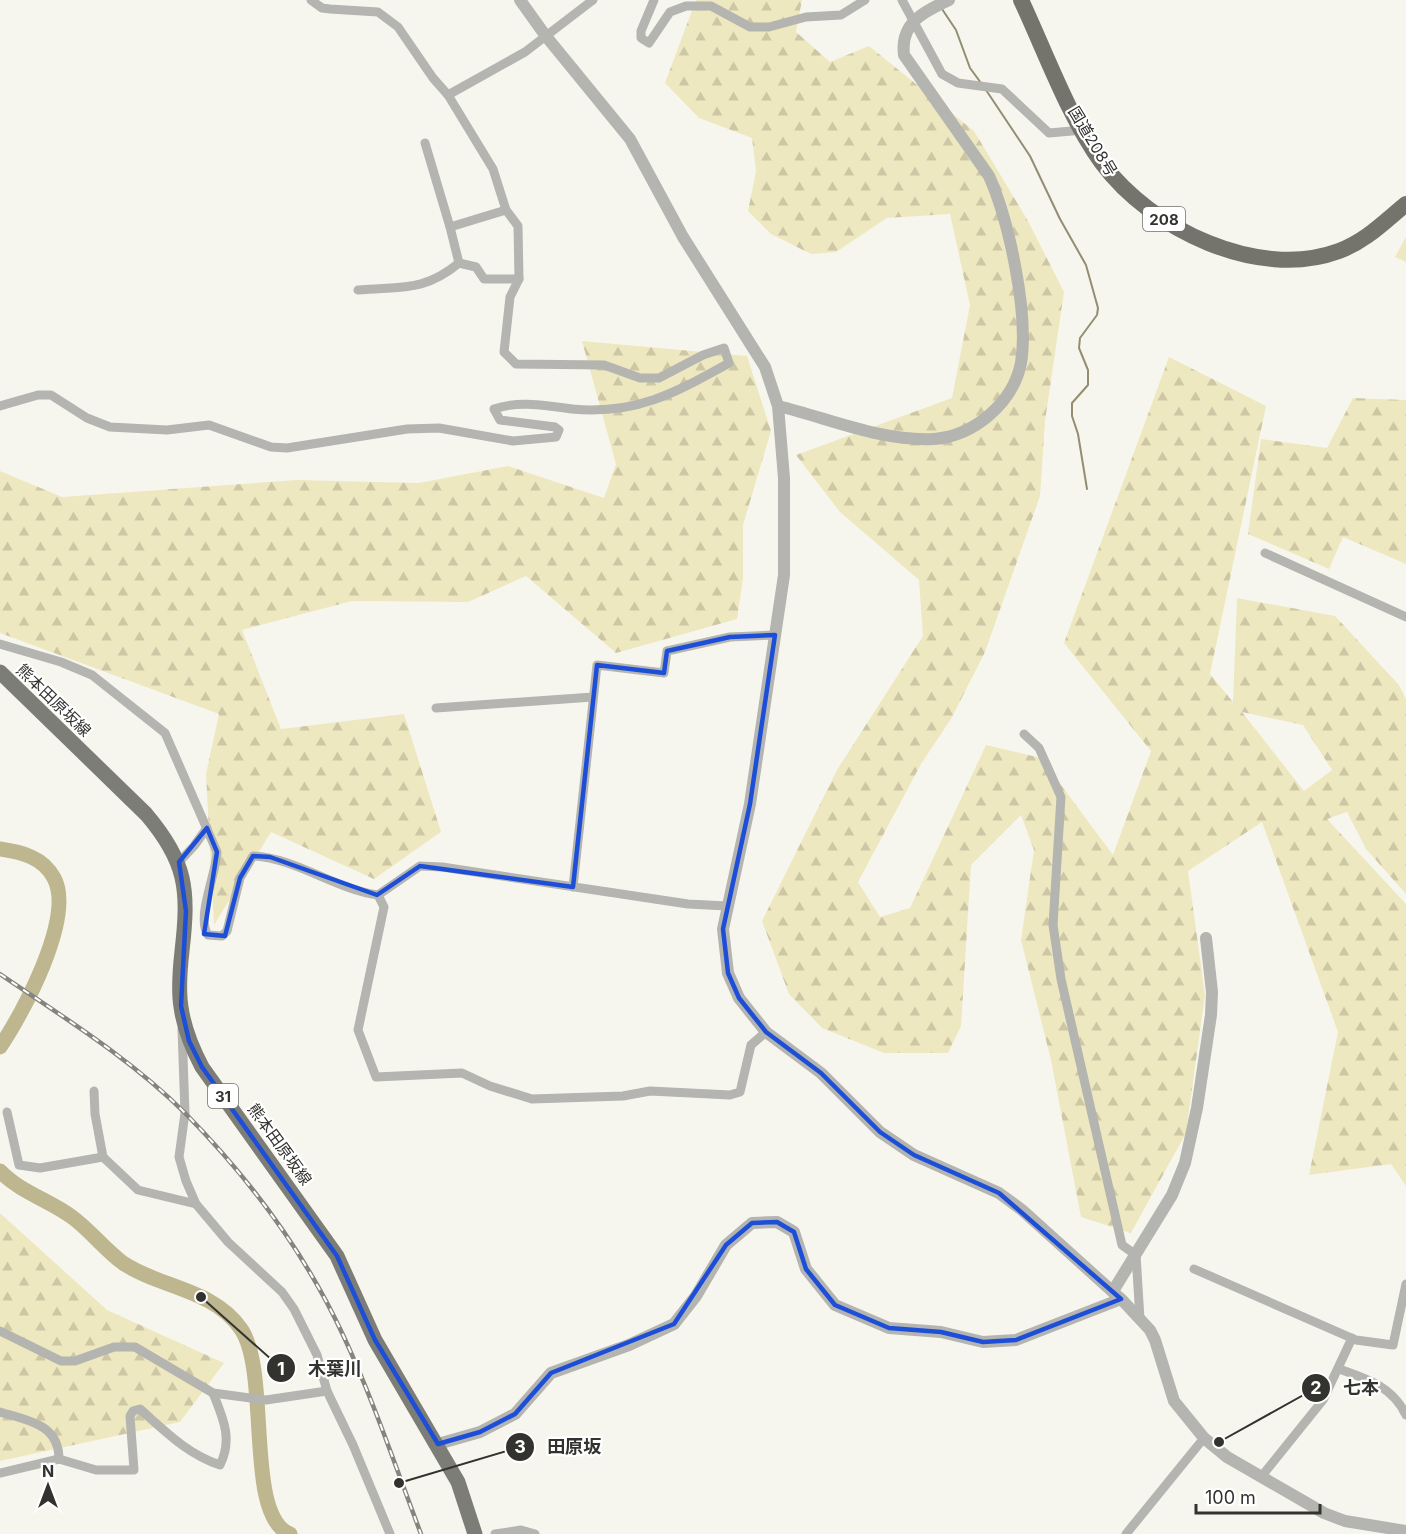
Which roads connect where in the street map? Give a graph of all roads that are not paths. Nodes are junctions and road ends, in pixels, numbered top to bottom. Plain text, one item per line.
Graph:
1 (311, 0) edge
2 (520, 0) edge
3 (654, 0) edge
4 (865, 0) edge
5 (902, 0) edge
6 (949, 0) edge
7 (1021, 0) edge
8 (589, 1) edge
9 (913, 20) junction
10 (545, 35) junction
11 (448, 95) junction
12 (1083, 130) junction
13 (425, 143) dead end
14 (1406, 204) edge
15 (506, 210) junction
16 (450, 227) junction
17 (459, 263) junction
18 (519, 279) junction
19 (358, 290) dead end
20 (0, 406) edge
21 (778, 406) junction
22 (1265, 553) dead end
23 (1406, 617) edge
24 (775, 635) junction
25 (0, 644) edge
26 (0, 672) edge
27 (594, 697) junction
28 (436, 708) dead end
29 (1024, 734) dead end
30 (207, 828) junction
31 (179, 862) junction
32 (573, 887) junction
33 (378, 895) junction
34 (727, 906) junction
35 (1206, 938) dead end
36 (181, 1006) junction
37 (766, 1032) junction
38 (94, 1091) dead end
39 (7, 1112) dead end
40 (103, 1157) junction
41 (196, 1204) junction
42 (1136, 1255) junction
43 (1194, 1269) dead end
44 (1406, 1284) edge
45 (1117, 1295) junction
46 (1140, 1318) junction
47 (0, 1331) edge
48 (1352, 1338) junction
49 (1339, 1369) junction
50 (327, 1391) junction
51 (213, 1393) junction
52 (0, 1412) edge
53 (1406, 1415) edge
54 (1204, 1438) junction
55 (438, 1444) junction
56 (59, 1459) junction
57 (0, 1473) edge
58 (1261, 1477) junction
59 (1406, 1531) edge
60 (390, 1534) edge
61 (475, 1534) edge
62 (495, 1534) edge
63 (535, 1534) edge
64 (1126, 1534) edge

1 - 11 street
2 - 10 street
3 - 4 street
5 - 9 street
6 - 9 street
7 - 12 highway, 国道208号 / 208
8 - 10 street
9 - 12 street
9 - 21 street
10 - 11 street
10 - 21 street
11 - 15 street
12 - 14 highway, 国道208号 / 208
13 - 16 street
15 - 16 street
15 - 18 street
16 - 17 street
17 - 18 street
17 - 19 street
18 - 20 street
21 - 24 street
22 - 23 street
24 - 27 street
24 - 34 street
25 - 30 street
26 - 31 main road, 熊本田原坂線 / 31
27 - 28 street
27 - 32 street
29 - 42 street
30 - 31 street
30 - 33 street
31 - 36 main road, 熊本田原坂線 / 31
32 - 33 street
32 - 34 street
33 - 37 street
34 - 37 street
35 - 42 street
36 - 41 street
36 - 55 main road, 熊本田原坂線 / 31
37 - 45 street
38 - 40 street
39 - 40 street
40 - 41 street
41 - 50 street
42 - 45 street
42 - 46 street
43 - 48 street
44 - 48 street
45 - 46 street
45 - 55 street
46 - 54 street
47 - 51 street
48 - 49 street
49 - 53 street
49 - 58 street
50 - 51 street
50 - 60 street
51 - 56 street
52 - 56 street
54 - 58 street
54 - 64 street
55 - 61 main road, 熊本田原坂線 / 31
56 - 57 street
58 - 59 street
62 - 63 street

